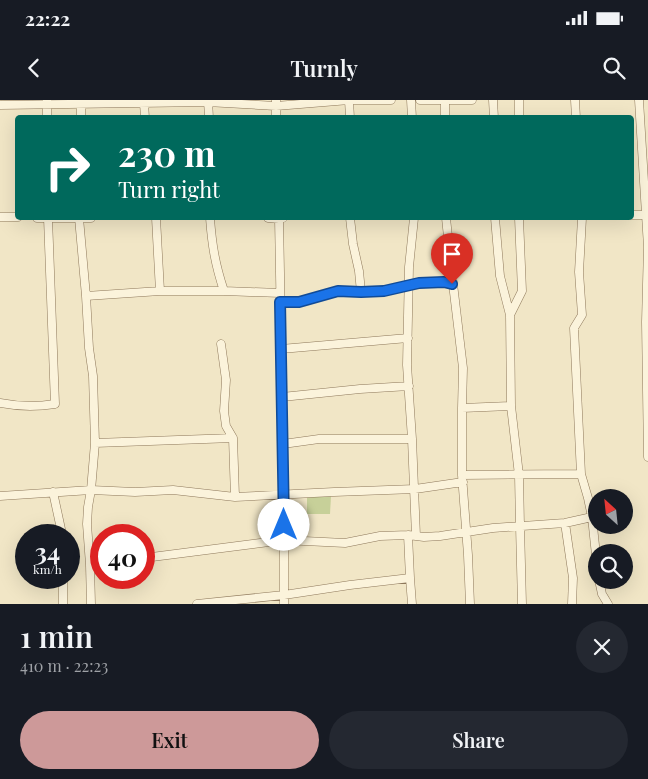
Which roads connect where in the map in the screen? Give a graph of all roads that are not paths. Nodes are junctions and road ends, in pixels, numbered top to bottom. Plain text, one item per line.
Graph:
1 (350, 100) edge
2 (391, 100) edge
3 (411, 100) edge
4 (420, 100) edge
5 (445, 100) edge
6 (472, 100) edge
7 (493, 100) edge
8 (519, 100) edge
9 (575, 100) edge
10 (639, 100) edge
11 (156, 101) edge
12 (208, 101) edge
13 (47, 102) edge
14 (81, 102) edge
15 (133, 102) edge
16 (144, 103) junction
17 (276, 103) edge
18 (0, 105) edge
19 (47, 115) edge
20 (81, 115) edge
21 (144, 115) edge
22 (209, 115) edge
23 (350, 115) edge
24 (412, 115) edge
25 (445, 115) edge
26 (494, 115) edge
27 (519, 115) edge
28 (576, 115) edge
29 (634, 215) edge
30 (647, 215) edge
31 (0, 217) edge
32 (15, 217) edge
33 (48, 220) edge
34 (79, 220) edge
35 (156, 220) edge
36 (210, 220) edge
37 (280, 220) edge
38 (350, 220) edge
39 (414, 220) edge
40 (446, 220) edge
41 (495, 220) edge
42 (519, 220) edge
43 (582, 220) edge
44 (452, 284) junction
45 (409, 285) junction
46 (160, 291) junction
47 (224, 291) junction
48 (361, 292) junction
49 (280, 293) junction
50 (86, 296) junction
51 (280, 302) junction
52 (510, 314) junction
53 (408, 338) junction
54 (221, 344) dead end
55 (281, 349) junction
56 (409, 386) junction
57 (282, 397) junction
58 (0, 404) edge
59 (511, 406) junction
60 (462, 408) junction
61 (233, 438) junction
62 (412, 439) junction
63 (95, 443) junction
64 (283, 444) junction
65 (648, 457) edge
66 (520, 474) junction
67 (581, 474) junction
68 (462, 478) junction
69 (414, 489) junction
70 (92, 490) junction
71 (54, 492) junction
72 (284, 494) junction
73 (0, 496) edge
74 (234, 497) junction
75 (588, 498) edge
76 (588, 518) edge
77 (565, 523) junction
78 (60, 524) edge
79 (520, 526) junction
80 (466, 532) junction
81 (412, 535) junction
82 (284, 540) junction
83 (155, 557) edge
84 (90, 565) edge
85 (410, 578) junction
86 (62, 589) edge
87 (91, 589) edge
88 (601, 589) edge
89 (284, 595) junction
90 (63, 604) edge
91 (91, 604) edge
92 (198, 604) edge
93 (284, 604) edge
94 (412, 604) edge
95 (470, 604) edge
96 (522, 604) edge
97 (572, 604) edge
98 (608, 604) edge

1 - 2 street
1 - 17 street
1 - 23 street
3 - 24 street
4 - 5 street
5 - 6 street
5 - 25 street
7 - 26 street
8 - 27 street
9 - 28 street
10 - 30 street
11 - 12 street
11 - 16 street
12 - 17 street
12 - 22 street
13 - 14 street
13 - 18 street
13 - 19 street
14 - 15 street
14 - 20 street
15 - 16 street
16 - 21 street
29 - 30 street
30 - 65 street
31 - 32 street
33 - 58 street
34 - 50 street
35 - 46 street
36 - 47 street
37 - 49 street
38 - 48 street
39 - 45 street
40 - 44 street
41 - 52 street
42 - 52 street
43 - 67 street
44 - 45 street
44 - 60 street
45 - 48 street
45 - 53 street
46 - 47 street
46 - 50 street
47 - 49 street
48 - 51 street
49 - 51 street
50 - 63 street
51 - 55 street
52 - 59 street
53 - 55 street
53 - 56 street
54 - 61 street
55 - 57 street
56 - 57 street
56 - 62 street
57 - 64 street
59 - 60 street
59 - 66 street
60 - 68 street
61 - 63 street
61 - 74 street
62 - 64 street
62 - 69 street
63 - 70 street
64 - 72 street
66 - 67 street
66 - 68 street
66 - 79 street
67 - 75 street
68 - 69 street
68 - 80 street
69 - 72 street
69 - 81 street
70 - 71 street
70 - 74 street
70 - 84 street
71 - 73 street
71 - 78 street
72 - 74 street
72 - 82 street
76 - 77 street
77 - 79 street
77 - 97 street
79 - 80 street
79 - 96 street
80 - 81 street
80 - 95 street
81 - 82 street
81 - 85 street
82 - 83 street
82 - 89 street
85 - 89 street
85 - 94 street
86 - 90 street
87 - 91 street
88 - 98 street
89 - 92 street
89 - 93 street

